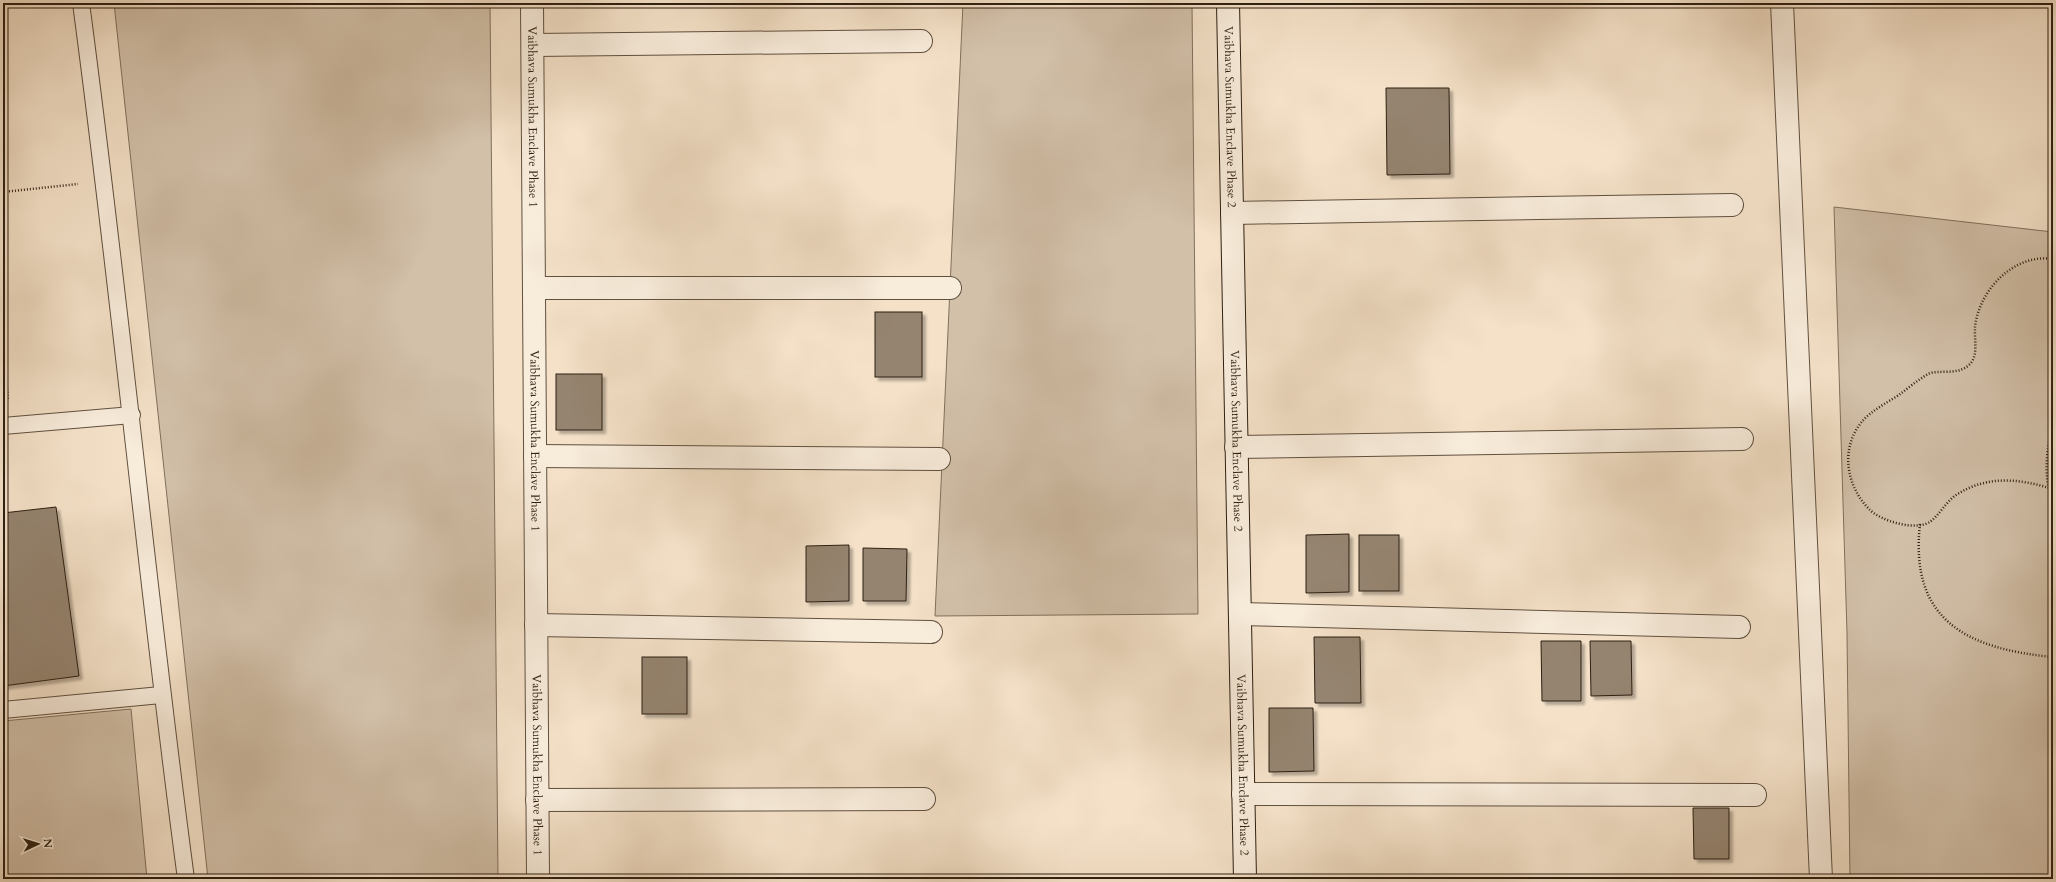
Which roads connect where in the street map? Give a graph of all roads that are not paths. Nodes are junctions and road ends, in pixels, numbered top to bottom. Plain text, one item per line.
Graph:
1 (81, 3) edge
2 (532, 3) edge
3 (1228, 3) edge
4 (1782, 3) edge
5 (921, 41) dead end
6 (533, 45) junction
7 (1732, 205) dead end
8 (1232, 213) junction
9 (535, 288) junction
10 (950, 288) dead end
11 (132, 414) junction
12 (7, 426) edge
13 (1742, 439) dead end
14 (1236, 447) junction
15 (535, 456) junction
16 (939, 459) dead end
17 (1240, 614) junction
18 (536, 625) junction
19 (1739, 626) dead end
20 (930, 632) dead end
21 (161, 695) junction
22 (3, 710) edge
23 (1243, 794) junction
24 (1755, 795) dead end
25 (924, 799) dead end
26 (537, 800) junction
27 (186, 879) edge
28 (538, 879) edge
29 (1245, 879) edge
30 (1821, 879) edge

1 - 11 lane
2 - 6 street, Vaibhava Sumukha Enclave Phase 1
3 - 8 street, Vaibhava Sumukha Enclave Phase 2
4 - 30 street
5 - 6 street
6 - 9 street, Vaibhava Sumukha Enclave Phase 1
7 - 8 street
8 - 14 street, Vaibhava Sumukha Enclave Phase 2
9 - 10 street
9 - 15 street, Vaibhava Sumukha Enclave Phase 1
11 - 12 lane
11 - 21 lane
13 - 14 street
14 - 17 street, Vaibhava Sumukha Enclave Phase 2
15 - 16 street
15 - 18 street, Vaibhava Sumukha Enclave Phase 1
17 - 19 street
17 - 23 street, Vaibhava Sumukha Enclave Phase 2
18 - 20 street
18 - 26 street, Vaibhava Sumukha Enclave Phase 1
21 - 22 lane
21 - 27 lane
23 - 24 street
23 - 29 street, Vaibhava Sumukha Enclave Phase 2
25 - 26 street
26 - 28 street, Vaibhava Sumukha Enclave Phase 1

